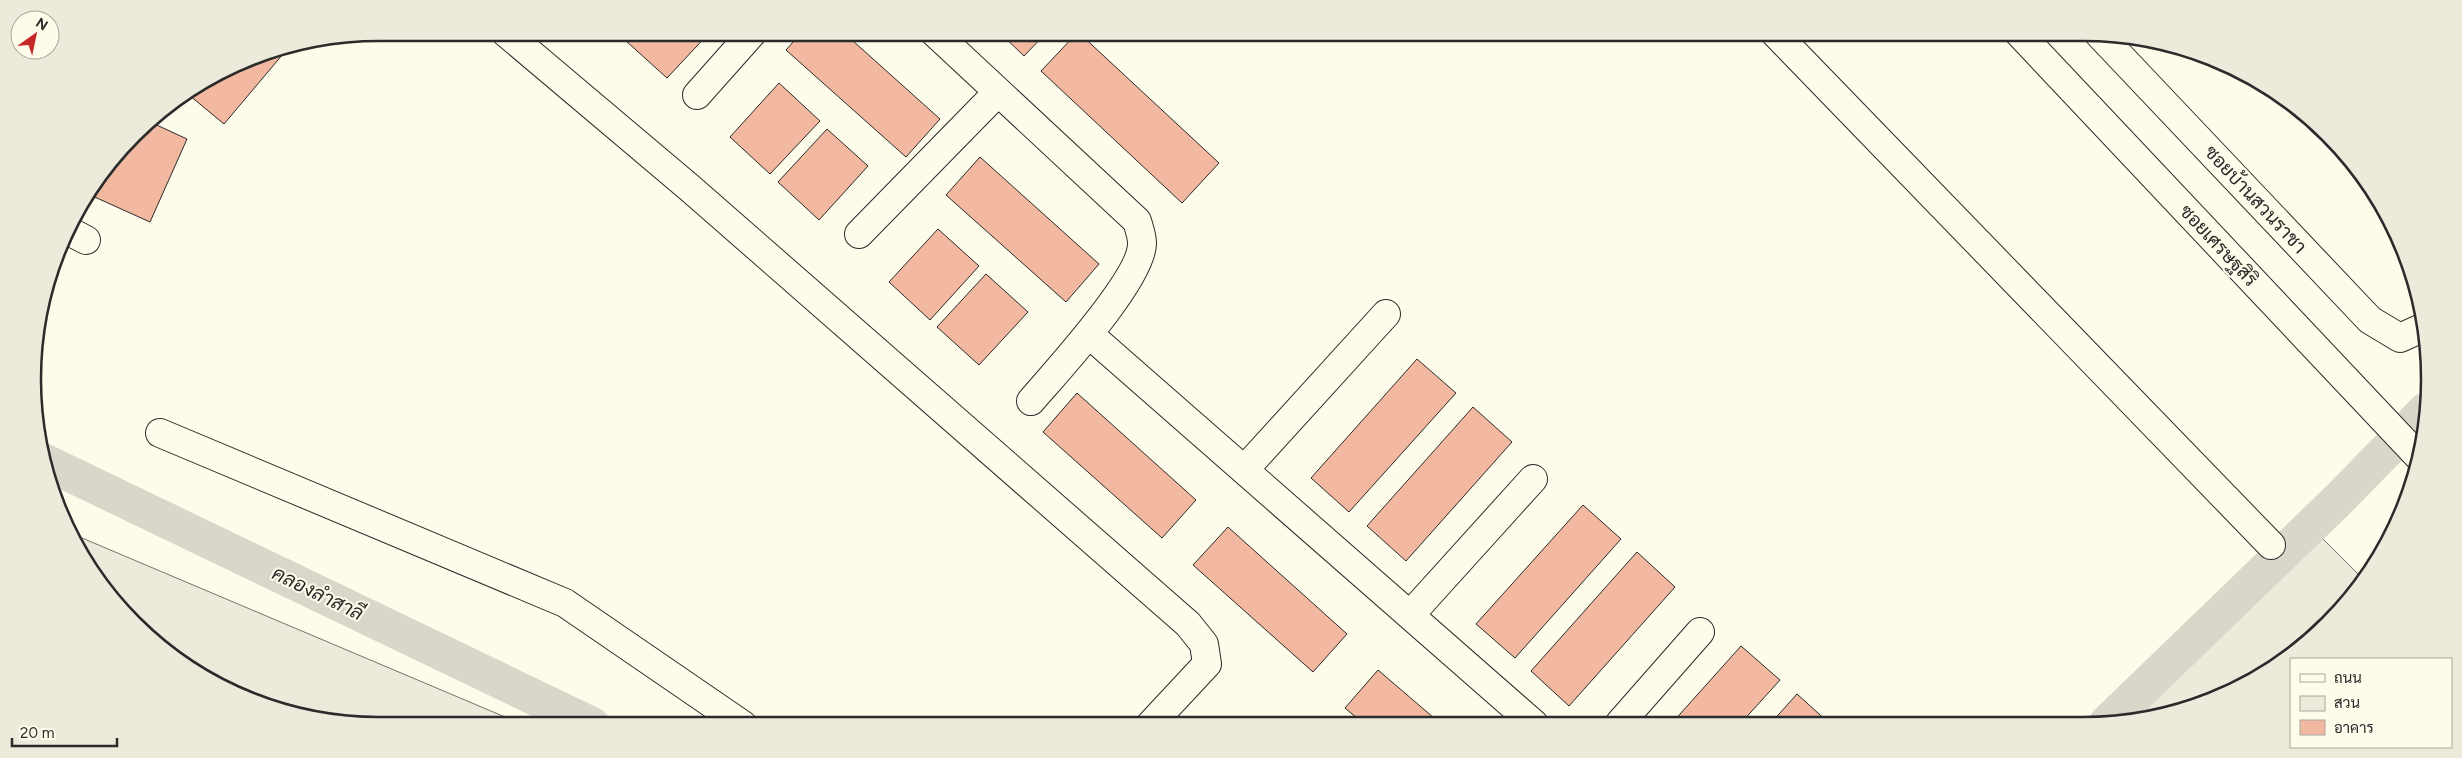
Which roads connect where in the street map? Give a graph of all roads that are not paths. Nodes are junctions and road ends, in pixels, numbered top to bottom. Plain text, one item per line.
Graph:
1 (515, 41) edge
2 (745, 41) edge
3 (944, 41) edge
4 (1783, 41) edge
5 (2027, 41) edge
6 (2107, 42) edge
7 (998, 92) junction
8 (697, 95) dead end
9 (859, 234) dead end
10 (1386, 314) dead end
11 (2417, 330) edge
12 (1090, 335) junction
13 (1031, 401) dead end
14 (160, 433) dead end
15 (2413, 450) edge
16 (1244, 470) junction
17 (1533, 480) dead end
18 (2271, 545) dead end
19 (1410, 615) junction
20 (1700, 632) dead end
21 (731, 717) edge
22 (1158, 717) edge
23 (1526, 717) edge
24 (1625, 717) edge

1 - 22 street
2 - 8 street
3 - 7 street
4 - 18 street
5 - 15 street, ซอยเศรษฐสิริ
6 - 11 street, ซอยบ้านสวนราชา
7 - 9 street
7 - 12 street
10 - 16 street
12 - 13 street
12 - 16 street
14 - 21 street
16 - 19 street
17 - 19 street
19 - 23 street
20 - 24 street

